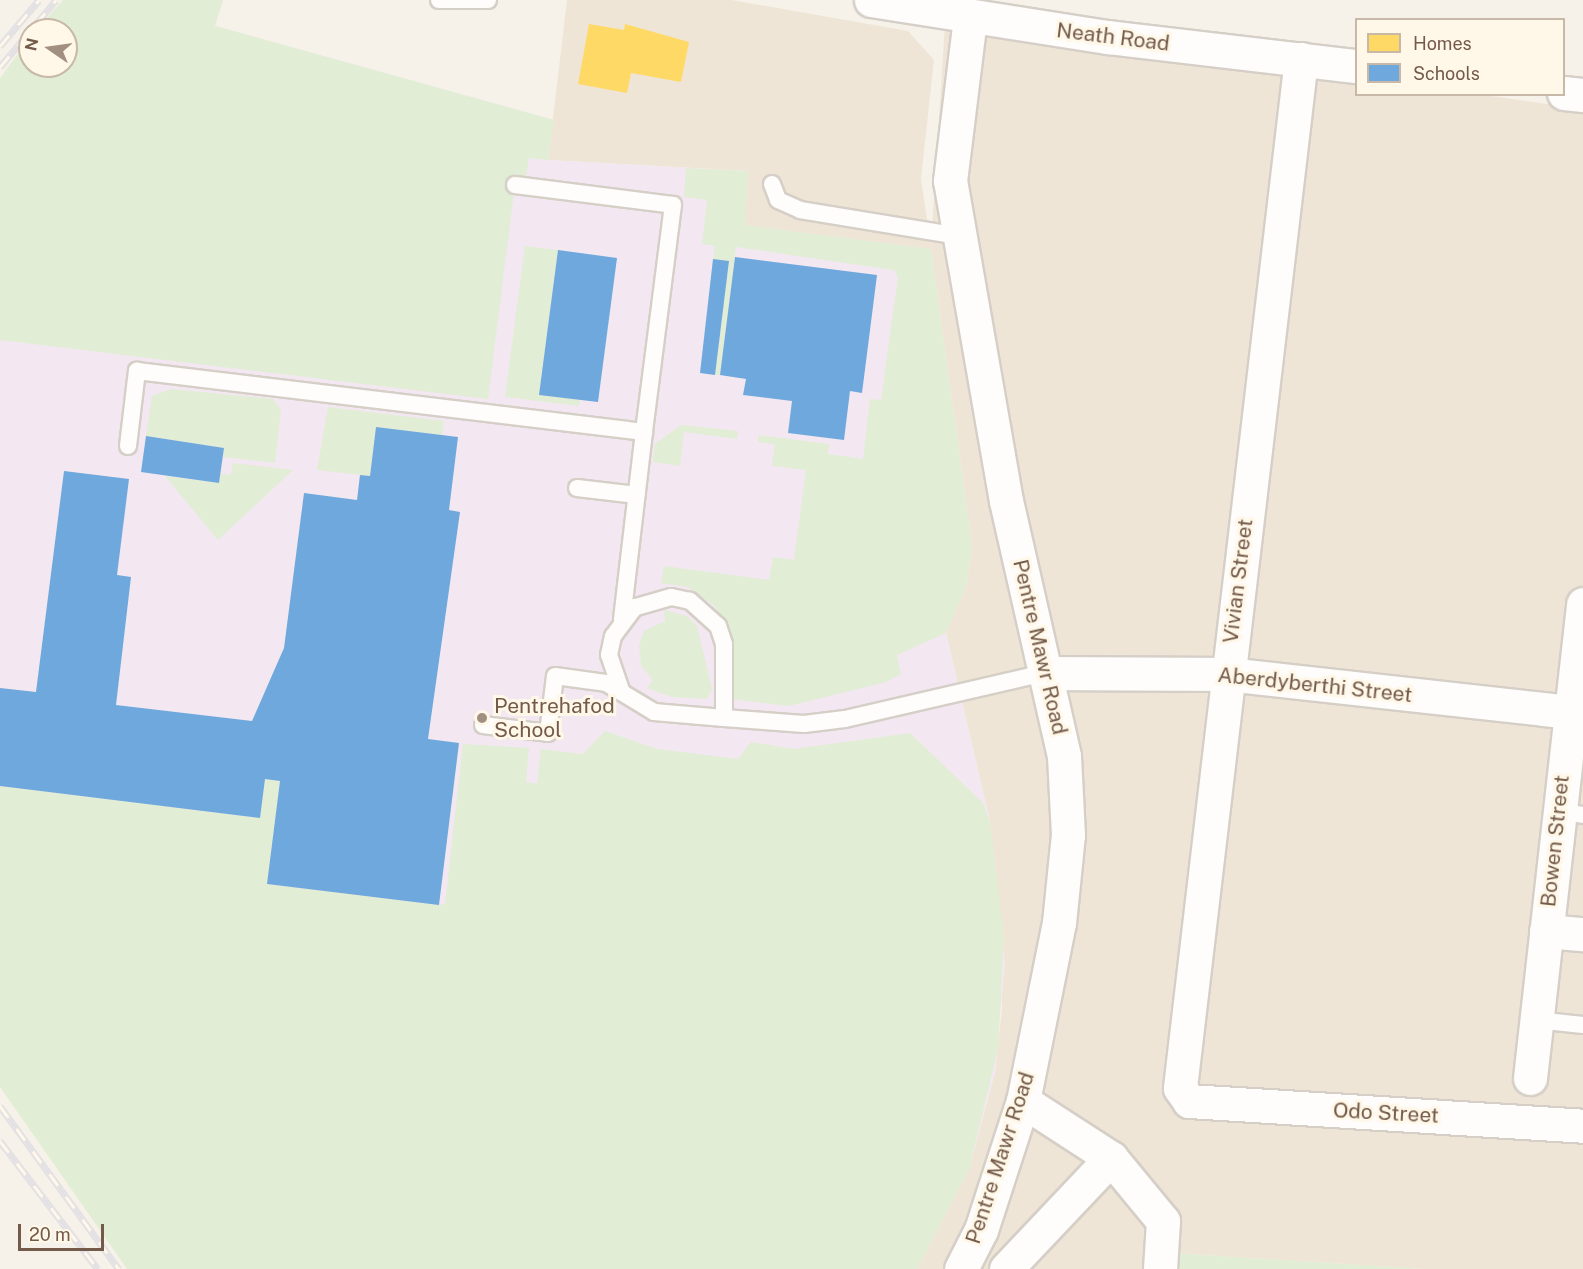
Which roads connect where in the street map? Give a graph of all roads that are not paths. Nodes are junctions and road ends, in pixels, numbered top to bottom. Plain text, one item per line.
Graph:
1 (440, 0) edge
2 (488, 0) edge
3 (871, 0) edge
4 (970, 18) junction
5 (1301, 59) junction
6 (1355, 66) edge
7 (1565, 93) edge
8 (1583, 96) edge
9 (772, 184) dead end
10 (515, 185) dead end
11 (959, 236) junction
12 (644, 432) junction
13 (128, 446) dead end
14 (577, 488) dead end
15 (637, 495) junction
16 (1583, 604) edge
17 (622, 620) junction
18 (1046, 673) junction
19 (1227, 674) junction
20 (621, 690) junction
21 (1575, 712) edge
22 (724, 718) junction
23 (483, 726) dead end
24 (1570, 813) edge
25 (1546, 931) junction
26 (1583, 934) edge
27 (1536, 1020) junction
28 (1583, 1025) edge
29 (1530, 1078) dead end
30 (1023, 1101) junction
31 (1189, 1101) joint
32 (1583, 1126) edge
33 (1111, 1158) junction
34 (961, 1269) edge
35 (1006, 1269) edge
36 (1160, 1269) edge

1 - 2 lane
3 - 4 street, Neath Road
4 - 5 street, Neath Road
4 - 11 street, Pentre Mawr Road
5 - 6 street, Neath Road
5 - 19 street, Vivian Street
7 - 8 street
9 - 11 lane
10 - 12 lane
11 - 18 street, Pentre Mawr Road
12 - 13 lane
12 - 15 lane
14 - 15 lane
15 - 17 lane
16 - 21 street, Bowen Street
17 - 20 lane
17 - 22 lane
18 - 19 street, Aberdyberthi Street
18 - 22 lane
18 - 30 street, Pentre Mawr Road
19 - 21 street, Aberdyberthi Street
19 - 31 street, Vivian Street
20 - 22 lane
20 - 23 lane
21 - 24 street, Bowen Street
24 - 25 street, Bowen Street
25 - 26 street
25 - 27 street, Bowen Street
27 - 28 lane
27 - 29 street, Bowen Street
30 - 33 street
30 - 34 street, Pentre Mawr Road
31 - 32 street, Odo Street
33 - 35 street
33 - 36 street

